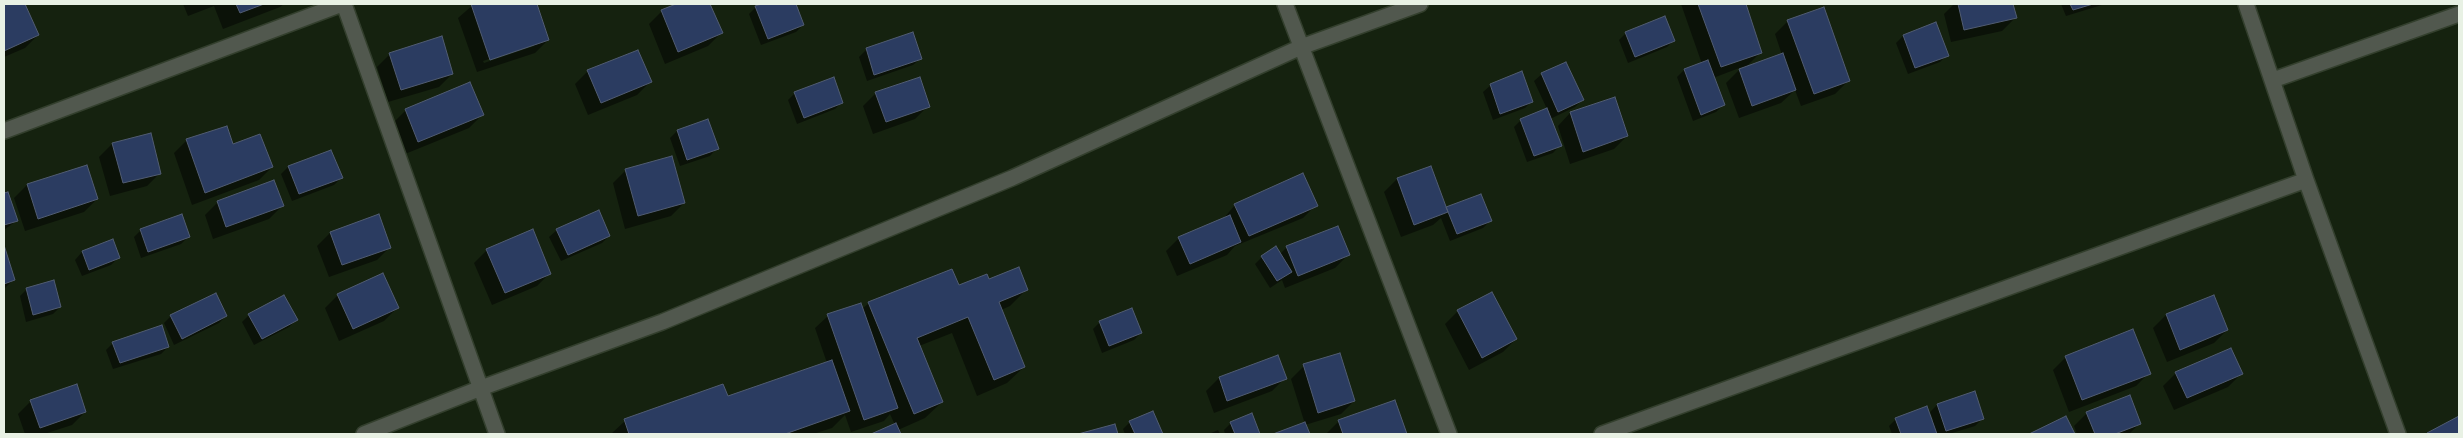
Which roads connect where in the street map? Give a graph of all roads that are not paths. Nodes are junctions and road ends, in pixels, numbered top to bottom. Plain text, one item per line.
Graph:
1 (343, 4) edge
2 (1285, 4) edge
3 (1420, 4) edge
4 (2246, 4) edge
5 (2459, 14) edge
6 (1301, 47) junction
7 (2273, 80) junction
8 (4, 131) edge
9 (2306, 180) junction
10 (481, 388) junction
11 (364, 434) edge
12 (497, 434) edge
13 (1450, 434) edge
14 (1602, 434) edge
15 (2398, 434) edge

1 - 8 street
1 - 10 street
2 - 6 street
3 - 6 street
4 - 7 street
5 - 7 street
6 - 10 street
6 - 13 street
7 - 9 street
9 - 14 street
9 - 15 street
10 - 11 street
10 - 12 street

